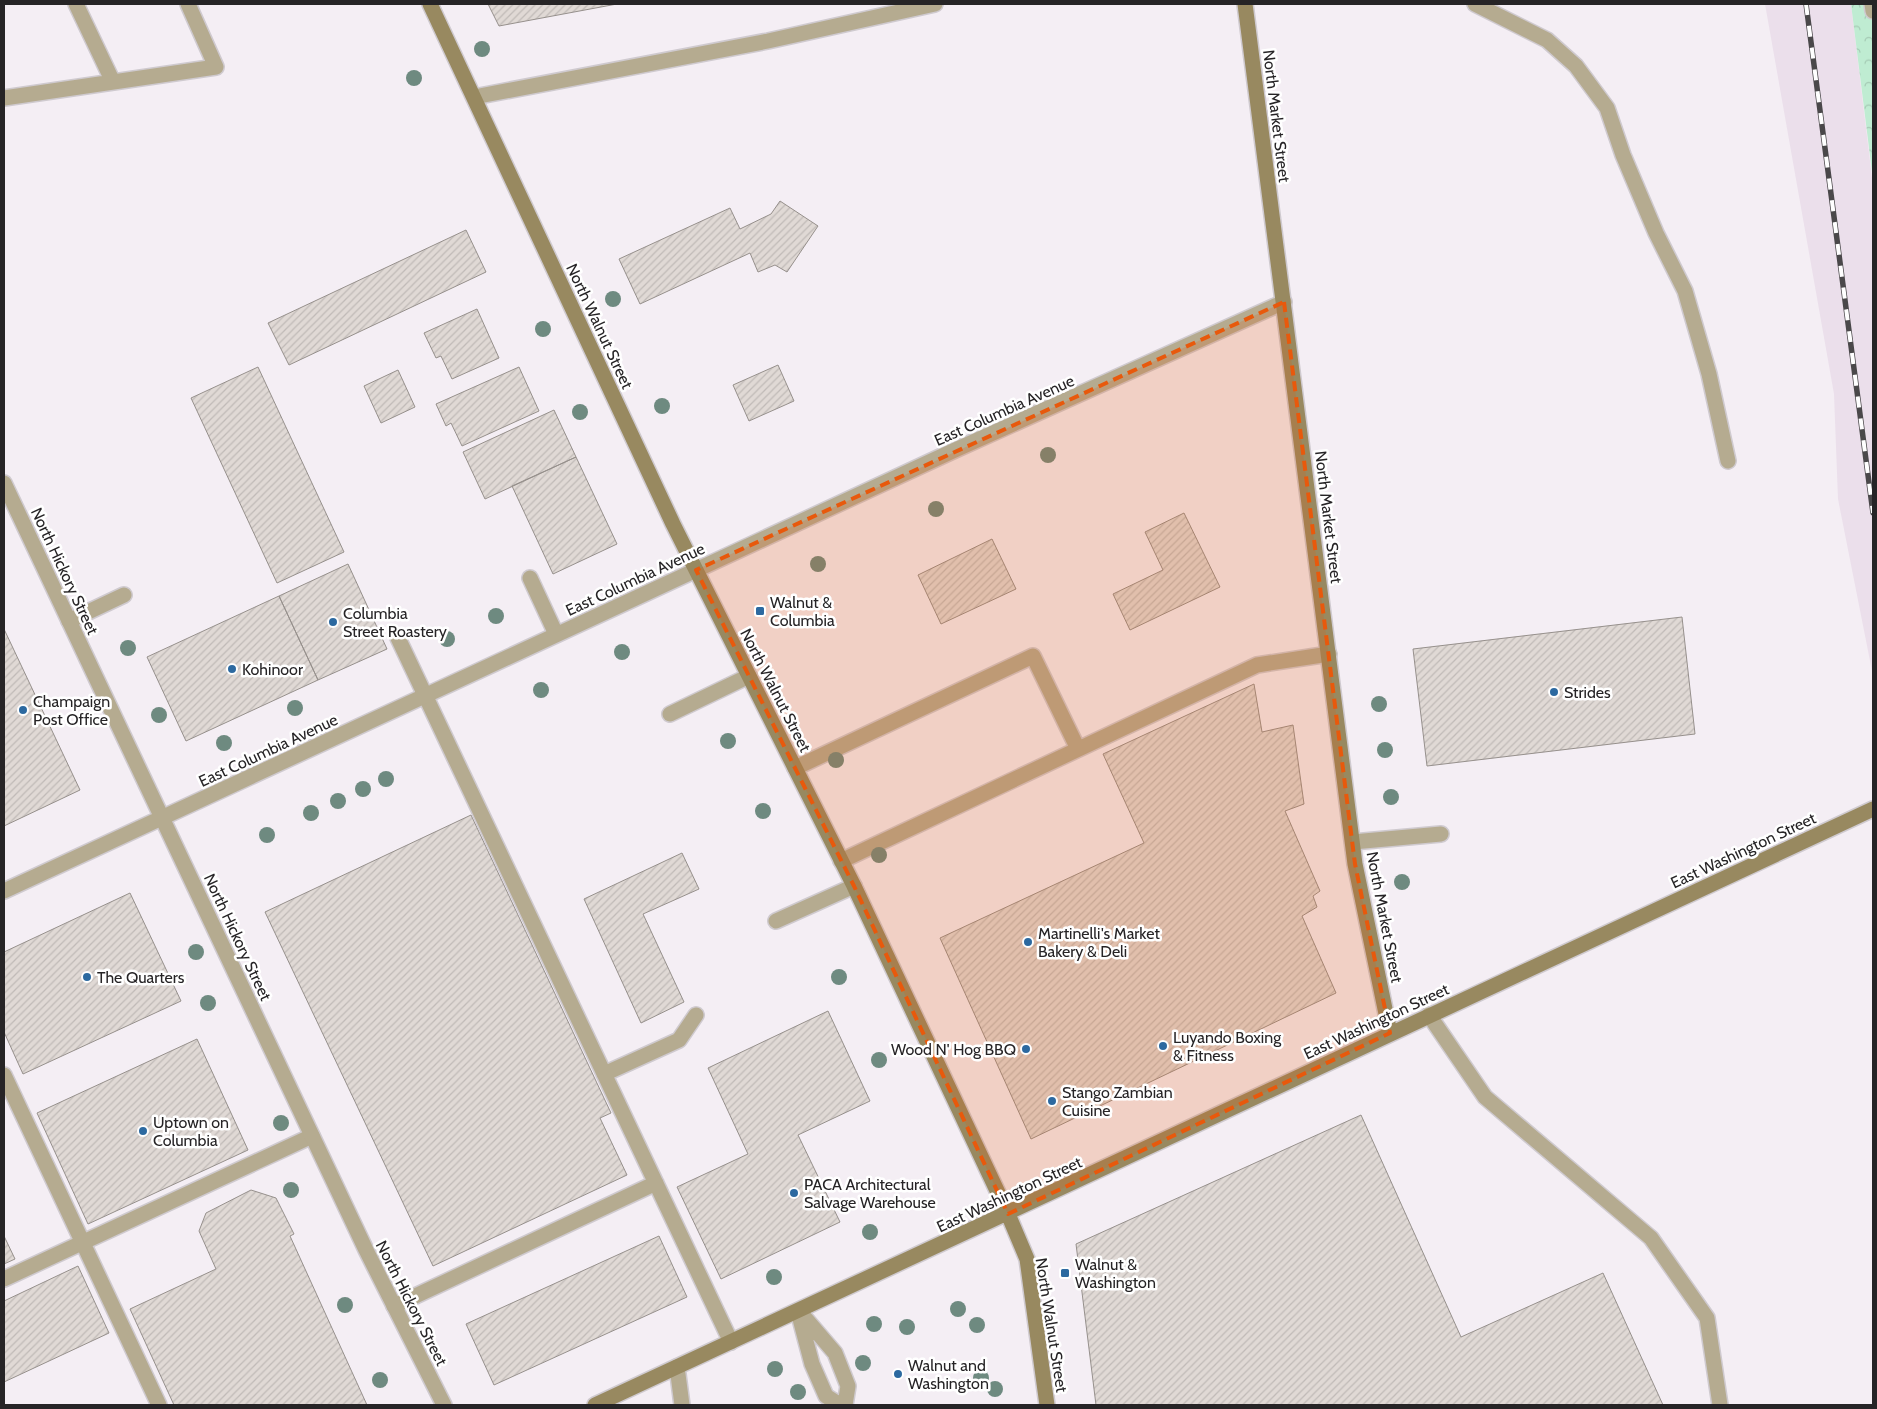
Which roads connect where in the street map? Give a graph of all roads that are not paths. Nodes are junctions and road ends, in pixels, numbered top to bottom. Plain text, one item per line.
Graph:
1 (76, 4) edge
2 (188, 4) edge
3 (430, 4) edge
4 (935, 4) edge
5 (1245, 4) edge
6 (1475, 4) edge
7 (1872, 4) edge
8 (1873, 11) edge
9 (113, 82) junction
10 (474, 97) junction
11 (4, 98) edge
12 (1284, 302) junction
13 (1728, 461) dead end
14 (4, 483) edge
15 (696, 570) junction
16 (530, 578) dead end
17 (124, 595) dead end
18 (69, 621) junction
19 (556, 634) junction
20 (398, 638) dead end
21 (1329, 654) junction
22 (749, 676) junction
23 (425, 696) junction
24 (670, 714) dead end
25 (1078, 749) junction
26 (795, 768) junction
27 (1873, 809) edge
28 (162, 818) junction
29 (1441, 834) dead end
30 (1353, 842) junction
31 (841, 861) junction
32 (854, 886) junction
33 (4, 891) edge
34 (776, 921) dead end
35 (696, 1015) dead end
36 (1429, 1015) junction
37 (1390, 1034) junction
38 (4, 1074) edge
39 (604, 1074) junction
40 (312, 1136) junction
41 (656, 1183) junction
42 (1008, 1214) junction
43 (83, 1242) junction
44 (4, 1279) edge
45 (394, 1306) junction
46 (798, 1311) junction
47 (731, 1342) junction
48 (677, 1367) junction
49 (159, 1405) edge
50 (444, 1405) edge
51 (595, 1405) edge
52 (682, 1405) edge
53 (840, 1405) edge
54 (845, 1405) edge
55 (1047, 1405) edge
56 (1720, 1405) edge

1 - 9 street
2 - 9 street
3 - 10 street, North Walnut Street
4 - 10 street
5 - 12 street, North Market Street
6 - 13 street
7 - 8 street
9 - 11 street
10 - 15 street, North Walnut Street
12 - 15 street, East Columbia Avenue
12 - 21 street, North Market Street
14 - 18 street, North Hickory Street
15 - 19 street, East Columbia Avenue
15 - 22 street, North Walnut Street
16 - 19 street
17 - 18 street
18 - 28 street, North Hickory Street
19 - 23 street, East Columbia Avenue
20 - 23 street
21 - 25 street
21 - 30 street, North Market Street
22 - 24 street
22 - 26 street, North Walnut Street
23 - 28 street, East Columbia Avenue
23 - 39 street
25 - 26 street
25 - 31 street
26 - 31 street, North Walnut Street
27 - 36 street, East Washington Street
28 - 33 street, East Columbia Avenue
28 - 40 street, North Hickory Street
29 - 30 street
30 - 37 street, North Market Street
31 - 32 street, North Walnut Street
32 - 34 street
32 - 42 street, North Walnut Street
35 - 39 street
36 - 37 street, East Washington Street
36 - 56 street
37 - 42 street, East Washington Street
38 - 43 street
39 - 41 street
40 - 43 street
40 - 45 street, North Hickory Street
41 - 45 street
41 - 47 street
42 - 46 street, East Washington Street
42 - 55 street, North Walnut Street
43 - 44 street
43 - 49 street
45 - 50 street, North Hickory Street
46 - 47 street, East Washington Street
46 - 53 street
46 - 54 street
47 - 48 street, East Washington Street
48 - 51 street, East Washington Street
48 - 52 street

